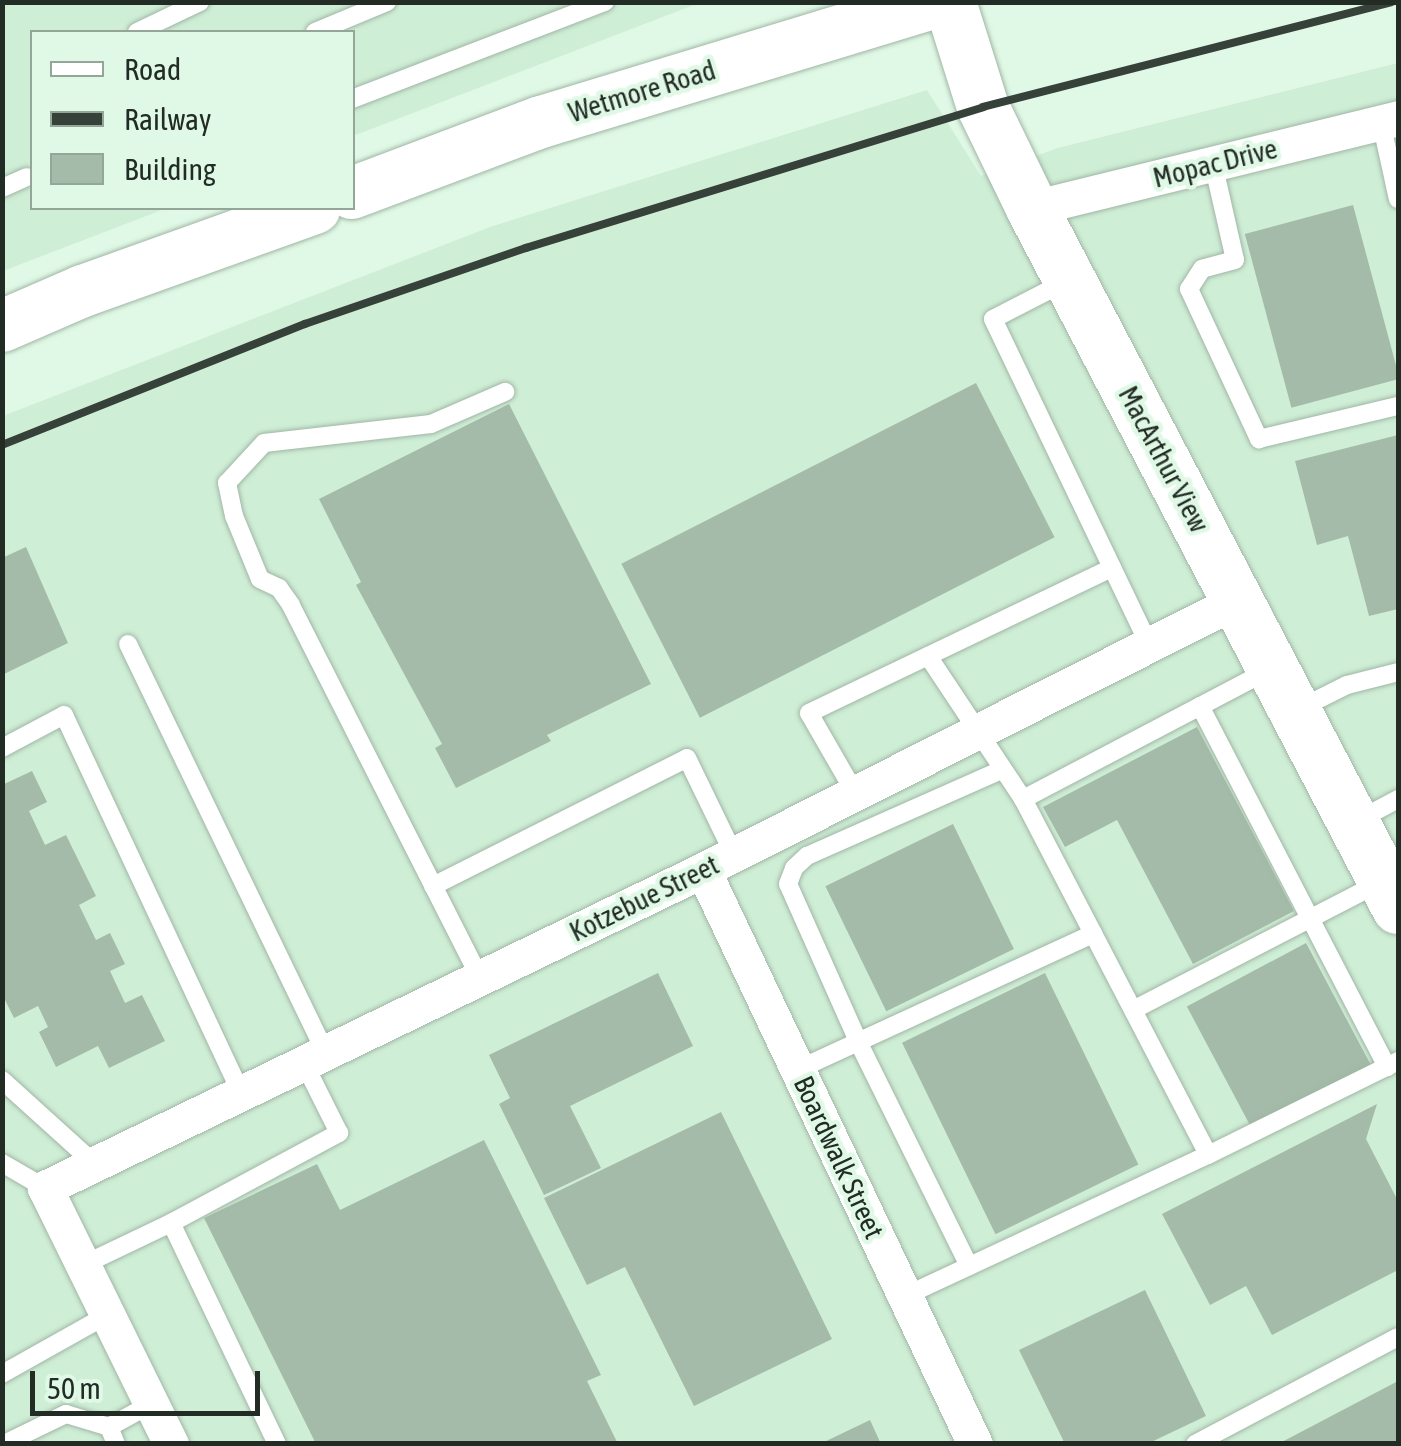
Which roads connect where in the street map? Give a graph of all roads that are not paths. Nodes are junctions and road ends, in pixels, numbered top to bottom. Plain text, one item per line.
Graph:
1 (200, 2) edge
2 (387, 2) edge
3 (605, 2) edge
4 (937, 2) edge
5 (950, 2) edge
6 (566, 10) edge
7 (173, 25) edge
8 (147, 30) edge
9 (320, 30) edge
10 (355, 98) edge
11 (1390, 120) edge
12 (1213, 163) junction
13 (28, 177) dead end
14 (2, 188) edge
15 (355, 193) edge
16 (1398, 198) edge
17 (1032, 208) junction
18 (309, 210) edge
19 (1070, 280) junction
20 (2, 326) edge
21 (505, 392) dead end
22 (1398, 406) edge
23 (1112, 568) junction
24 (1238, 600) junction
25 (128, 644) dead end
26 (1149, 645) junction
27 (928, 656) junction
28 (1398, 672) edge
29 (1285, 688) junction
30 (1200, 706) junction
31 (977, 732) junction
32 (2, 748) edge
33 (1002, 769) junction
34 (855, 793) junction
35 (1023, 798) junction
36 (1376, 811) edge
37 (718, 862) junction
38 (433, 886) junction
39 (1391, 894) edge
40 (1309, 920) junction
41 (1094, 934) junction
42 (480, 978) junction
43 (1132, 1010) junction
44 (858, 1042) junction
45 (315, 1058) junction
46 (1393, 1064) edge
47 (798, 1070) junction
48 (2, 1080) edge
49 (242, 1094) junction
50 (1208, 1156) junction
51 (2, 1163) edge
52 (95, 1164) junction
53 (46, 1188) junction
54 (172, 1223) junction
55 (83, 1264) junction
56 (970, 1266) junction
57 (905, 1296) junction
58 (108, 1315) junction
59 (1398, 1337) edge
60 (2, 1374) edge
61 (151, 1404) junction
62 (112, 1435) edge
63 (4, 1444) edge
64 (170, 1444) edge
65 (277, 1444) edge
66 (975, 1444) edge
67 (1195, 1444) edge

1 - 7 lane
2 - 9 lane
3 - 6 lane
4 - 15 street, Wetmore Road
5 - 17 street, MacArthur View
6 - 10 lane
7 - 8 lane
11 - 12 street, Mopac Drive
11 - 16 lane
12 - 17 street, Mopac Drive
12 - 22 lane
13 - 14 lane
17 - 19 street, MacArthur View
18 - 20 street
19 - 23 lane
19 - 24 street, MacArthur View
21 - 38 lane
23 - 26 lane
23 - 27 lane
24 - 26 street, Kotzebue Street
24 - 29 street, MacArthur View
25 - 45 lane
26 - 31 street, Kotzebue Street
27 - 31 lane
27 - 34 lane
28 - 29 lane
29 - 30 lane
29 - 36 street, MacArthur View
30 - 35 lane
30 - 40 lane
31 - 33 lane
31 - 34 street, Kotzebue Street
32 - 49 lane
33 - 35 lane
33 - 44 lane
34 - 37 street, Kotzebue Street
35 - 41 lane
36 - 39 street, MacArthur View
37 - 38 lane
37 - 42 street, Kotzebue Street
37 - 47 street, Boardwalk Street
38 - 42 lane
39 - 40 lane
40 - 43 lane
40 - 46 lane
41 - 43 lane
41 - 44 lane
42 - 45 street, Kotzebue Street
43 - 50 lane
44 - 47 lane
44 - 56 lane
45 - 49 street, Kotzebue Street
45 - 54 lane
46 - 50 lane
47 - 57 street, Boardwalk Street
48 - 52 lane
49 - 52 street, Kotzebue Street
50 - 56 lane
51 - 53 lane
52 - 53 street, Kotzebue Street
53 - 55 street
54 - 55 lane
54 - 65 lane
55 - 58 street
56 - 57 lane
57 - 66 street, Boardwalk Street
58 - 60 lane
58 - 61 street
59 - 67 lane
61 - 62 lane
61 - 64 street
62 - 63 lane

